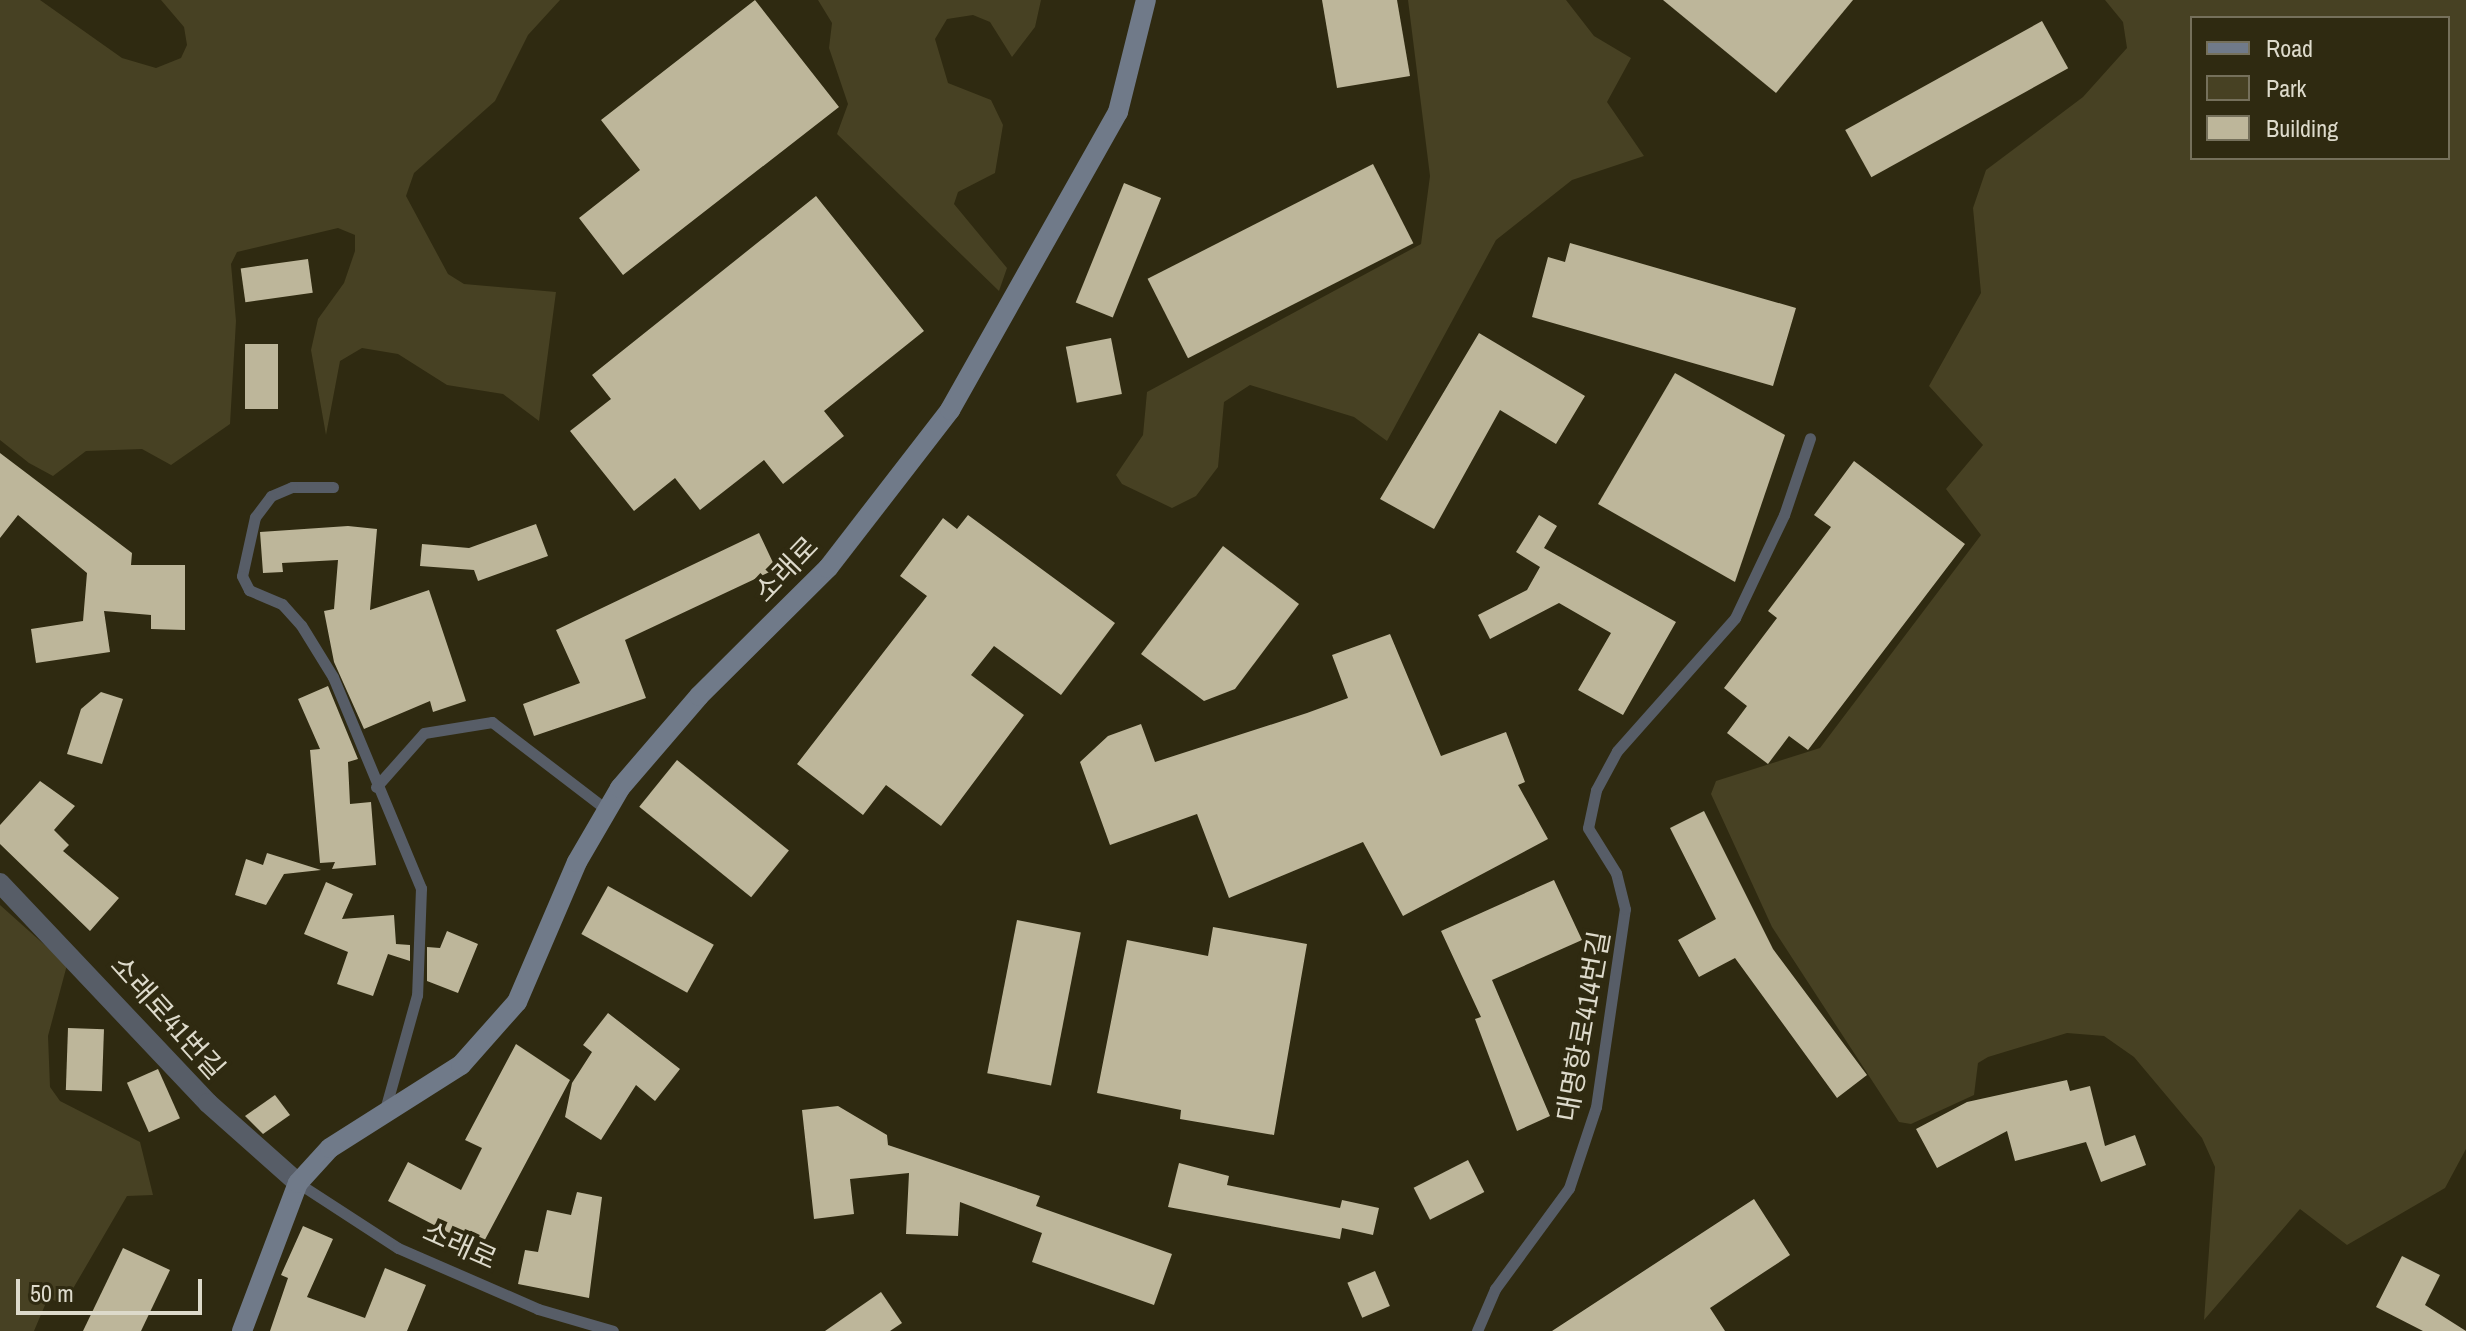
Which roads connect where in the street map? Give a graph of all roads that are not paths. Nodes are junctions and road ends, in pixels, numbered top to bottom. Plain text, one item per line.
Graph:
1 (1146, 0) edge
2 (1810, 438) dead end
3 (333, 487) dead end
4 (376, 787) junction
5 (607, 810) junction
6 (0, 883) edge
7 (383, 1114) junction
8 (298, 1183) junction
9 (242, 1331) edge
10 (613, 1331) edge
11 (1477, 1331) edge

1 - 5 street, 소래로
2 - 11 lane, 대명항로414번길
3 - 4 lane
4 - 5 lane
4 - 7 lane
5 - 7 street, 소래로
6 - 8 street, 소래로41번길
7 - 8 street, 소래로
8 - 9 street, 소래로
8 - 10 lane, 소래로

